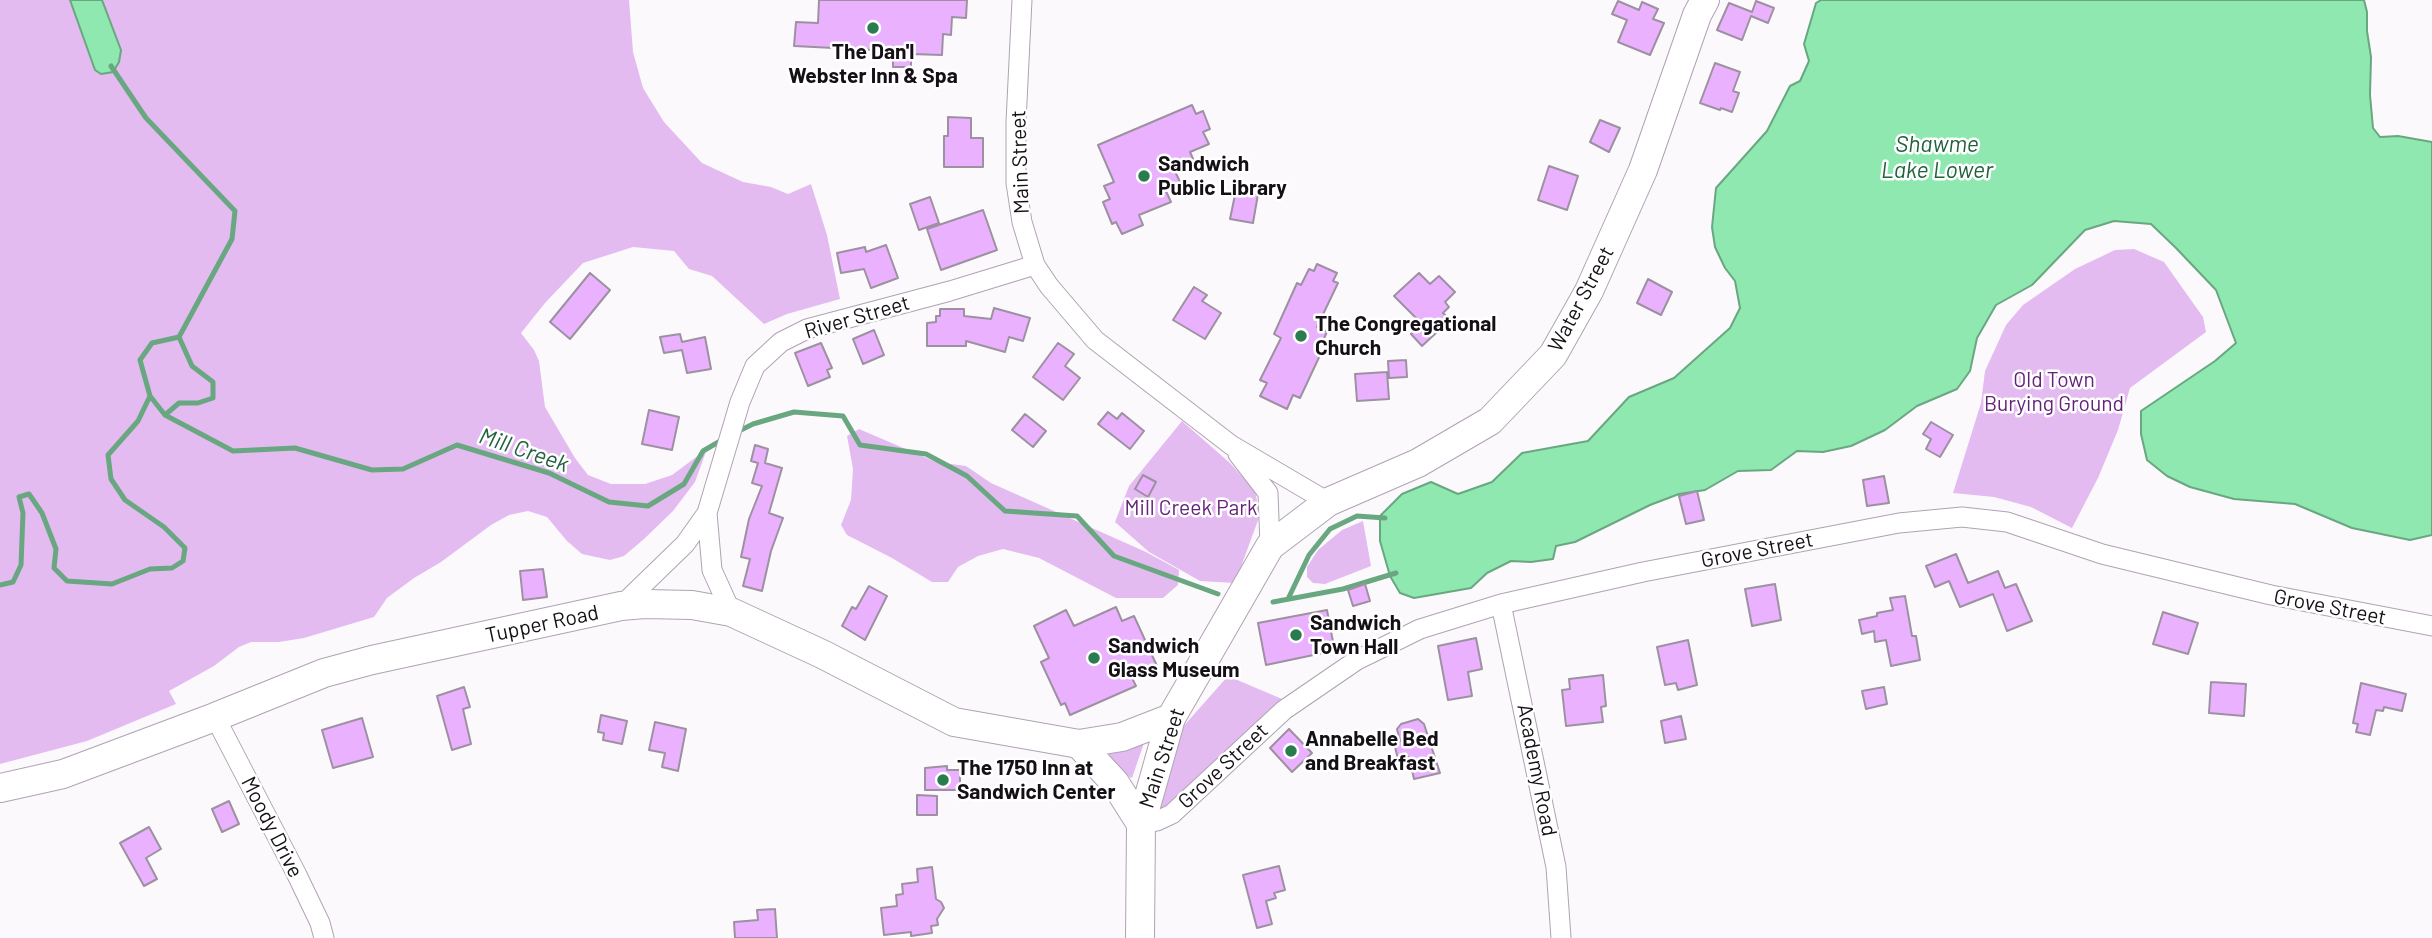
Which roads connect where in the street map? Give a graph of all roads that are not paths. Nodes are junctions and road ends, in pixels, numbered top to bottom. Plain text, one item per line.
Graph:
1 (1022, 0) edge
2 (1704, 0) edge
3 (1035, 265) junction
4 (1231, 445) junction
5 (1328, 502) junction
6 (707, 513) junction
7 (1270, 546) junction
8 (1501, 604) junction
9 (621, 606) junction
10 (731, 612) junction
11 (2432, 626) edge
12 (215, 718) junction
13 (1171, 718) junction
14 (1079, 744) junction
15 (0, 788) edge
16 (1141, 824) junction
17 (324, 938) edge
18 (1140, 938) edge
19 (1561, 938) edge

1 - 3 street, Main Street
2 - 5 main road, Water Street
3 - 4 street, Main Street
3 - 6 street, River Street
4 - 5 street, Main Street
4 - 7 street, Main Street
5 - 7 main road, Water Street
6 - 9 street, River Street
6 - 10 street, River Street
7 - 13 main road, Main Street
8 - 11 street, Grove Street
8 - 16 street, Grove Street
8 - 19 street, Academy Road
9 - 10 main road, Tupper Road
9 - 12 main road, Tupper Road
10 - 14 main road, Tupper Road
12 - 15 main road, Tupper Road
12 - 17 street, Moody Drive
13 - 14 main road, Tupper Road
13 - 16 main road, Main Street
14 - 16 main road
16 - 18 main road, Main Street

